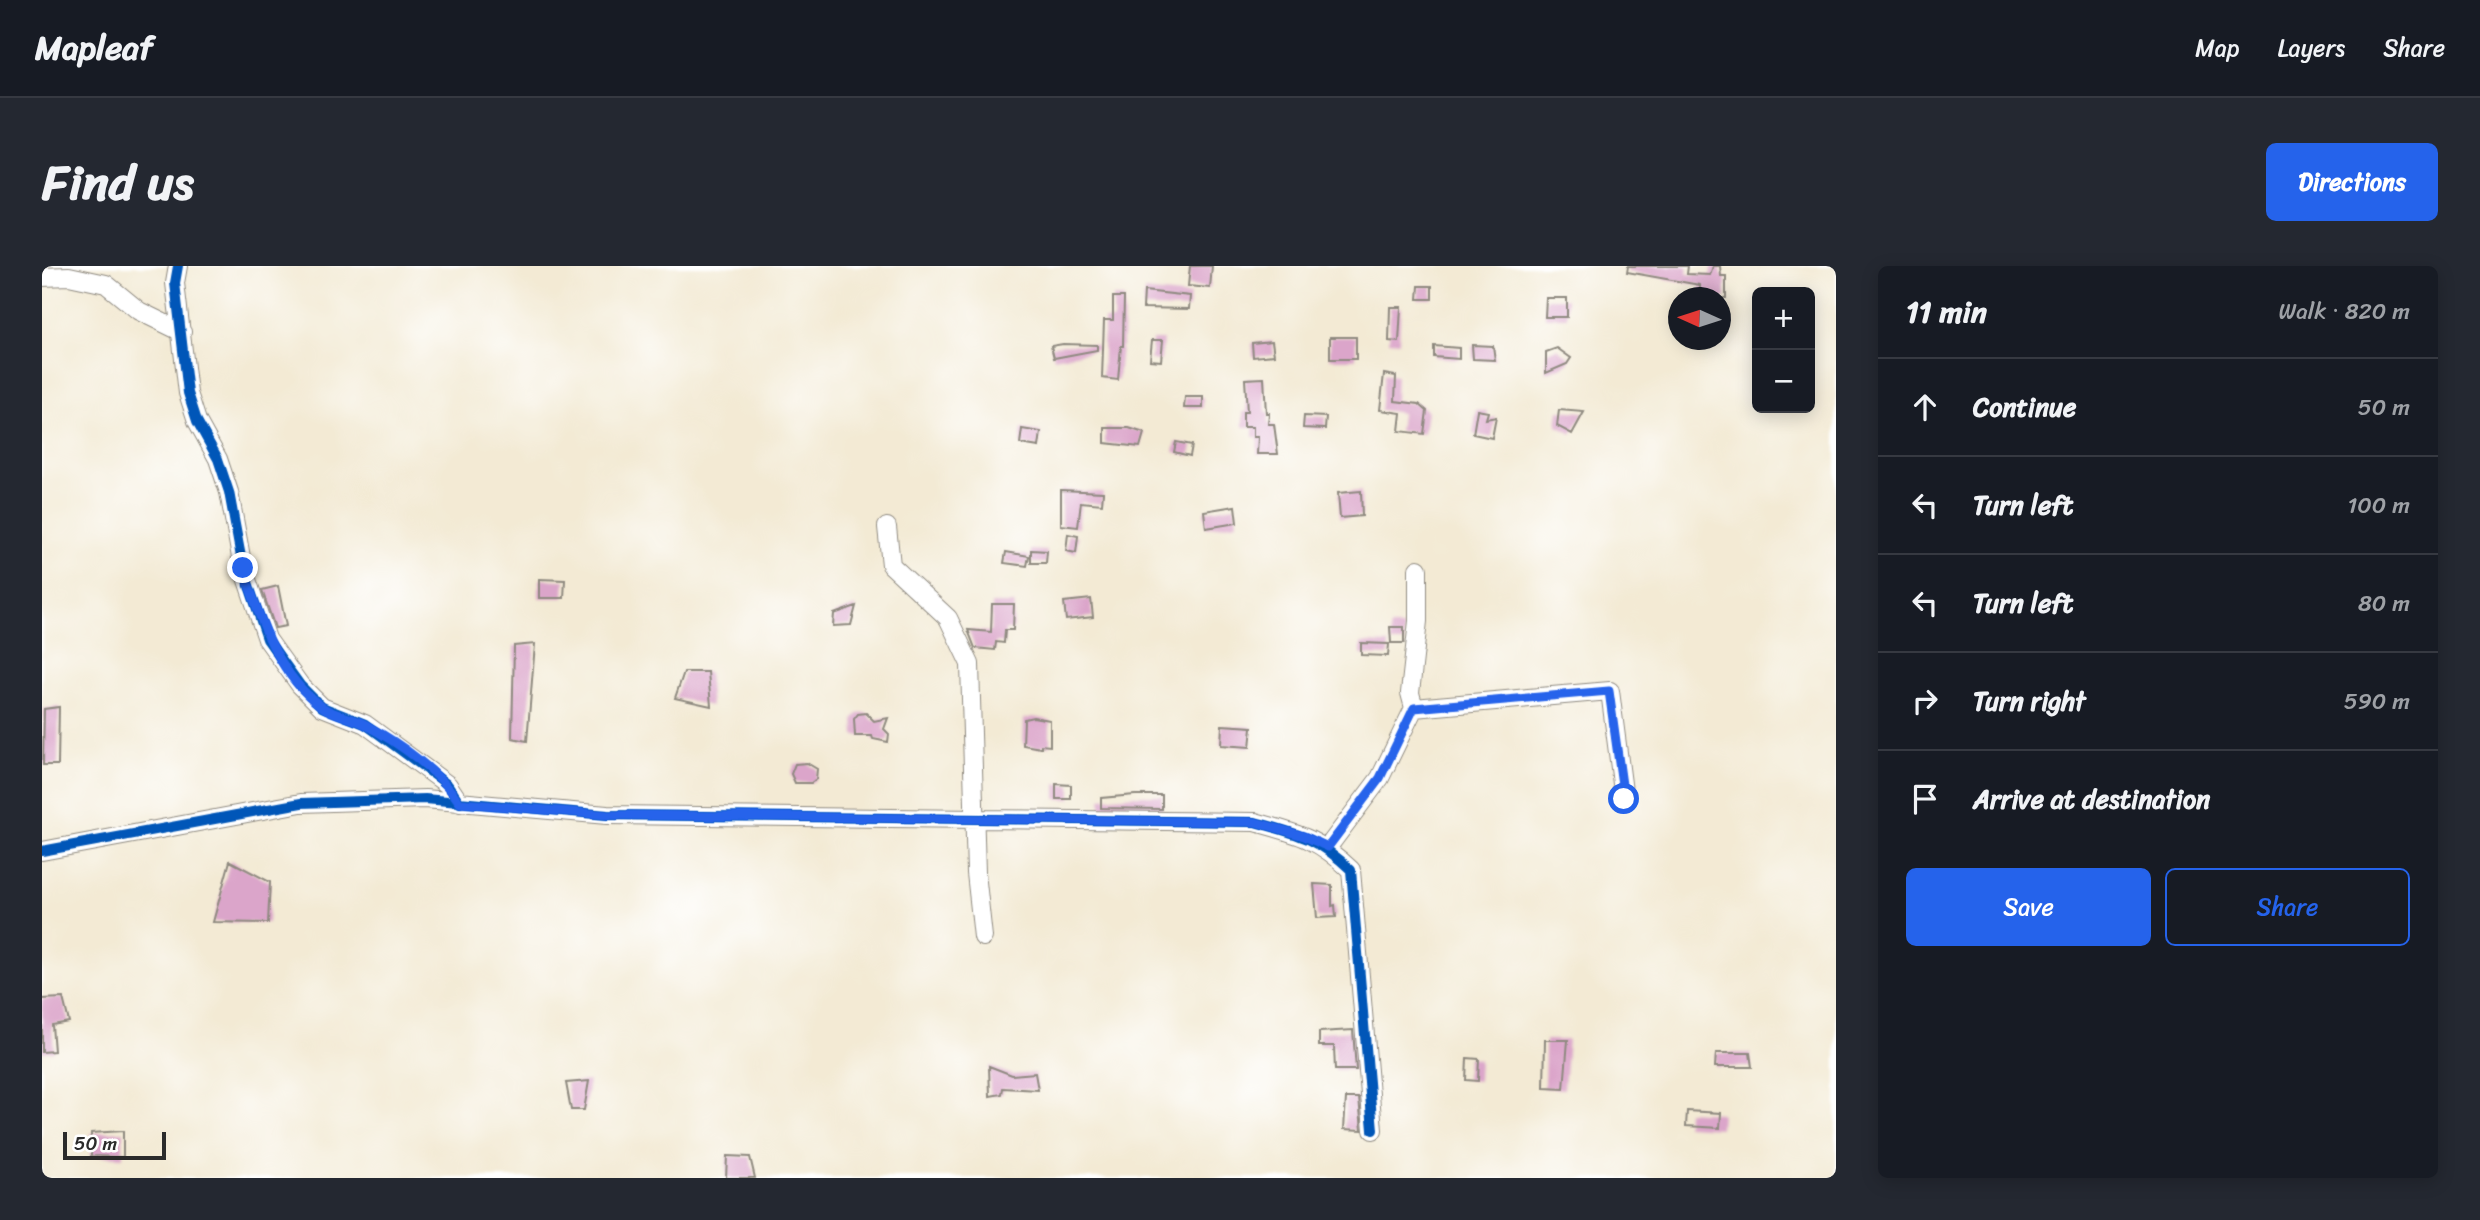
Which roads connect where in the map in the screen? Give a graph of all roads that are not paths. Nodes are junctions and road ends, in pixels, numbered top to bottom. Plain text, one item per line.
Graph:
1 (178, 266) edge
2 (42, 277) edge
3 (182, 332) junction
4 (887, 527) dead end
5 (1418, 569) dead end
6 (1414, 708) junction
7 (1624, 799) dead end
8 (460, 803) junction
9 (974, 819) junction
10 (1328, 847) junction
11 (42, 851) edge
12 (983, 937) dead end
13 (1373, 1130) dead end

1 - 3 street
2 - 3 street
3 - 8 street
4 - 9 street
5 - 6 street
6 - 7 street
6 - 10 street
8 - 9 street
8 - 11 street
9 - 10 street
9 - 12 street
10 - 13 street

